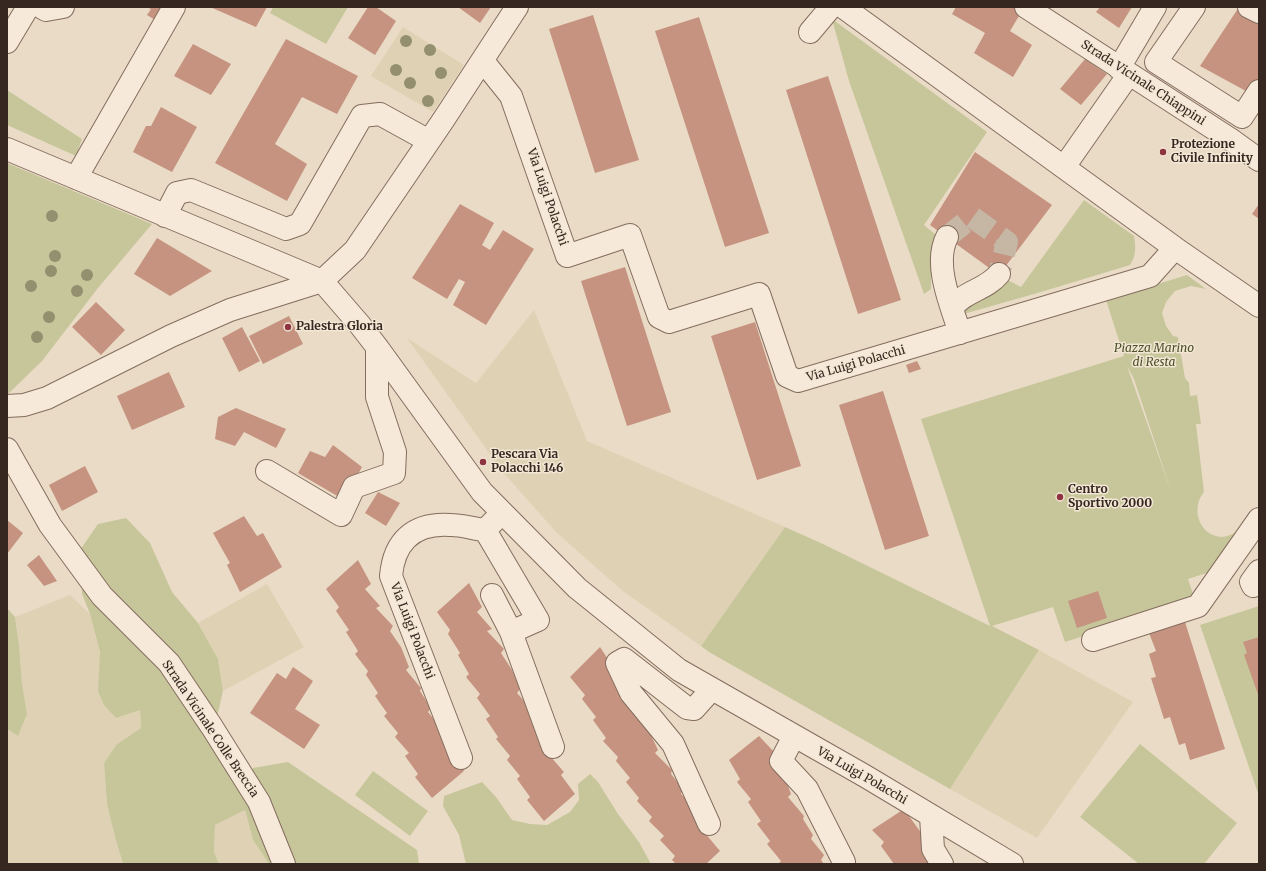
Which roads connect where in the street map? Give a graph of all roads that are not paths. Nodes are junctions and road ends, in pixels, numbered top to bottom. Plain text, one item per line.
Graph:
1 (28, 7) edge
2 (41, 7) edge
3 (62, 7) edge
4 (174, 7) edge
5 (517, 7) edge
6 (831, 7) edge
7 (843, 7) edge
8 (1026, 7) edge
9 (1155, 7) edge
10 (1194, 7) edge
11 (1249, 7) edge
12 (1259, 12) edge
13 (810, 32) dead end
14 (7, 42) edge
15 (483, 61) junction
16 (1124, 71) junction
17 (1259, 92) edge
18 (429, 141) junction
19 (7, 149) edge
20 (1259, 160) edge
21 (1064, 167) junction
22 (76, 178) junction
23 (166, 216) junction
24 (947, 237) tunnel mouth
25 (1175, 248) junction
26 (999, 274) tunnel mouth
27 (322, 281) junction
28 (1259, 306) edge
29 (952, 308) junction
30 (960, 333) junction
31 (376, 347) junction
32 (7, 406) edge
33 (7, 449) edge
34 (267, 471) dead end
35 (502, 513) junction
36 (1259, 519) edge
37 (484, 530) junction
38 (1259, 571) edge
39 (1259, 584) edge
40 (492, 595) dead end
41 (511, 632) junction
42 (1093, 640) dead end
43 (712, 689) junction
44 (794, 736) junction
45 (553, 748) dead end
46 (461, 758) dead end
47 (931, 816) junction
48 (709, 824) dead end
49 (844, 862) dead end
50 (284, 864) edge
51 (942, 864) edge
52 (1012, 864) edge

1 - 14 street
2 - 3 street
4 - 22 street
5 - 15 street
6 - 13 street
7 - 21 street
8 - 16 street, Strada Vicinale Chiappini
9 - 16 street
10 - 17 street
11 - 12 street
15 - 18 street
15 - 30 street, Via Luigi Polacchi
16 - 20 street, Strada Vicinale Chiappini
16 - 21 street
18 - 23 street
18 - 27 street
19 - 22 street
21 - 25 street
22 - 23 street
23 - 27 street
24 - 29 street
25 - 28 street
25 - 30 street, Via Luigi Polacchi
26 - 29 street
27 - 31 street, Via Luigi Polacchi
27 - 32 street
29 - 30 street
31 - 34 street
31 - 35 street, Via Luigi Polacchi
33 - 50 street, Strada Vicinale Colle Breccia
35 - 37 street
35 - 43 street, Via Luigi Polacchi
36 - 42 street
37 - 41 street
37 - 46 street, Via Luigi Polacchi
38 - 39 street
40 - 41 street
41 - 45 street
43 - 44 street, Via Luigi Polacchi
43 - 48 street
44 - 47 street, Via Luigi Polacchi
44 - 49 street
47 - 51 street
47 - 52 street, Via Luigi Polacchi

